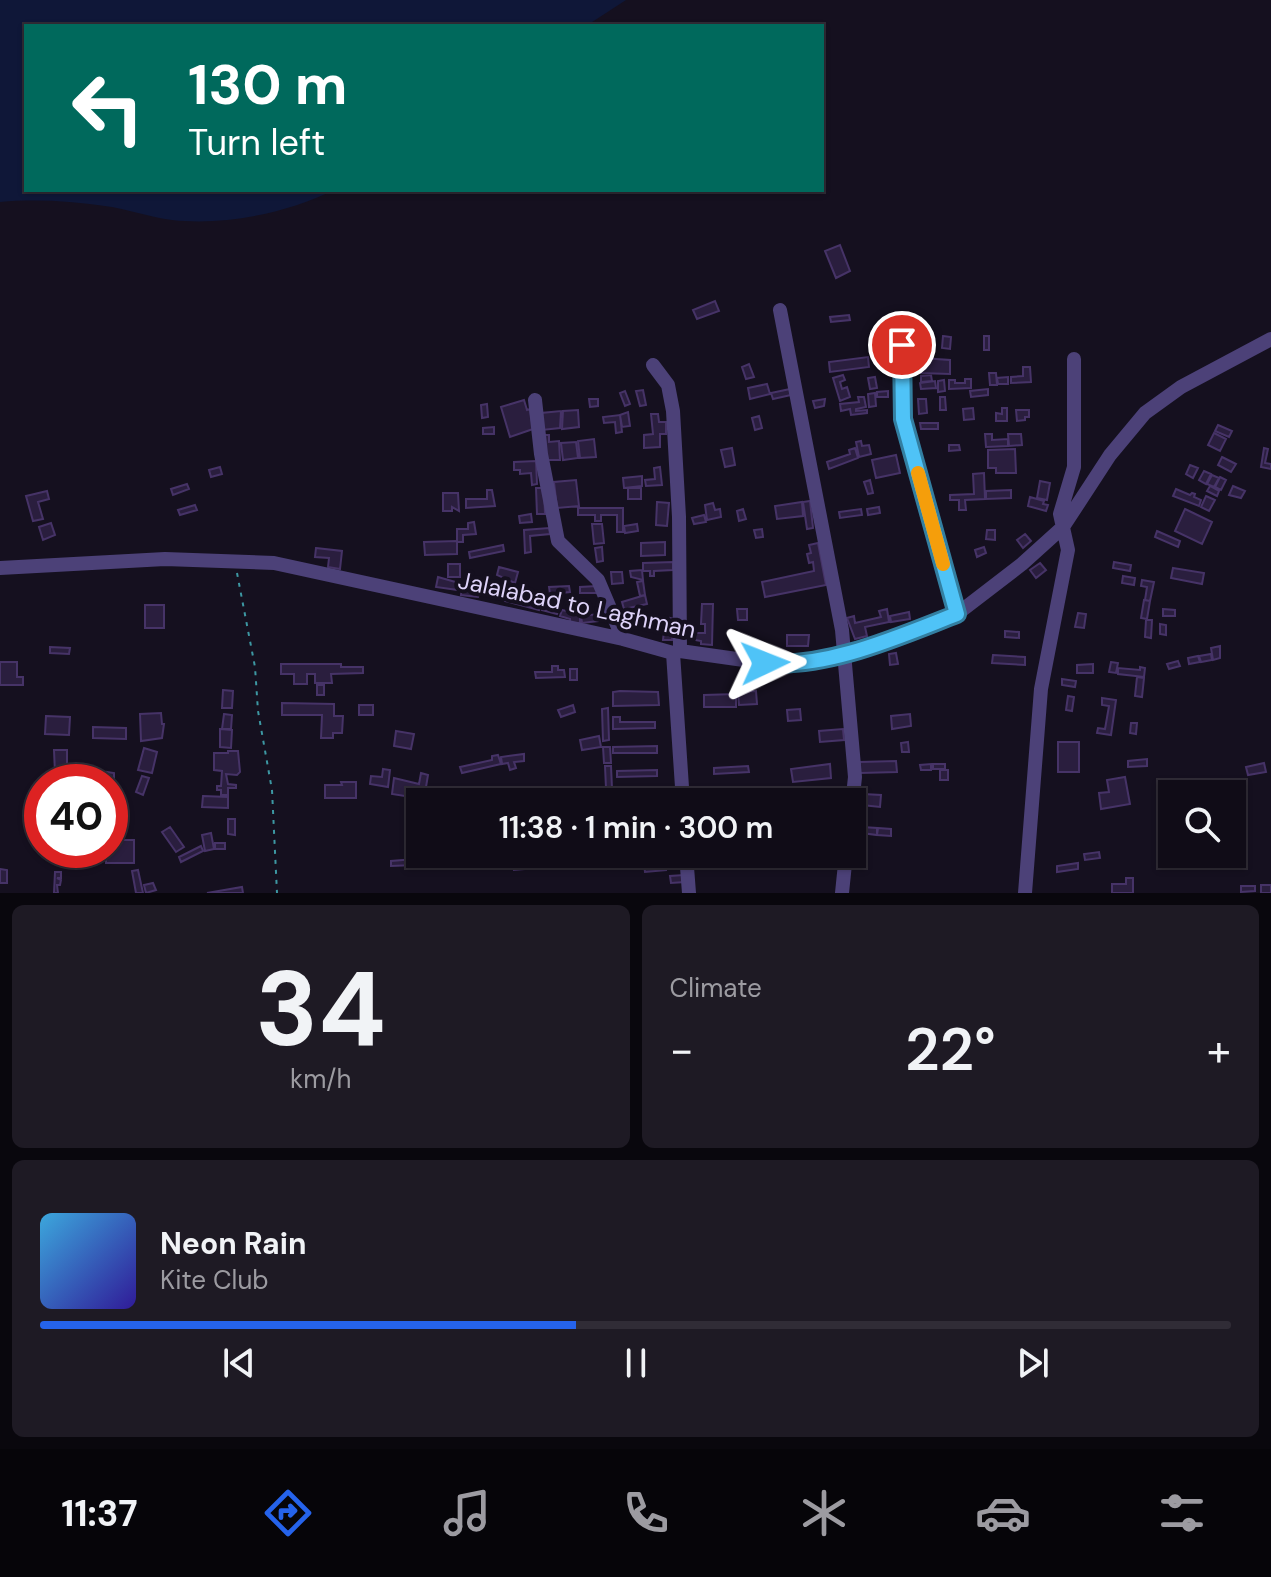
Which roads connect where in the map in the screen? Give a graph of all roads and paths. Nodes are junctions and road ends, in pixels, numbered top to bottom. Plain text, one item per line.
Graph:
1 (780, 310) dead end
2 (903, 320) dead end
3 (1271, 339) edge
4 (1074, 359) dead end
5 (653, 365) dead end
6 (535, 400) dead end
7 (1063, 527) junction
8 (235, 560) junction
9 (0, 568) edge
10 (957, 614) junction
11 (623, 639) junction
12 (676, 652) junction
13 (844, 653) junction
14 (682, 788) edge
15 (854, 788) edge
16 (687, 868) edge
17 (845, 868) edge
18 (277, 893) edge
19 (689, 893) edge
20 (842, 893) edge
21 (1025, 893) edge

1 - 13 street
2 - 10 street
3 - 7 street, Jalalabad to Laghman
4 - 7 street
5 - 12 street
6 - 11 street
7 - 10 street, Jalalabad to Laghman
7 - 21 street
8 - 9 street, Jalalabad to Laghman
8 - 11 street, Jalalabad to Laghman
8 - 18 path
10 - 13 street, Jalalabad to Laghman
11 - 12 street, Jalalabad to Laghman
12 - 13 street, Jalalabad to Laghman
12 - 14 street
13 - 15 street
16 - 19 street
17 - 20 street

